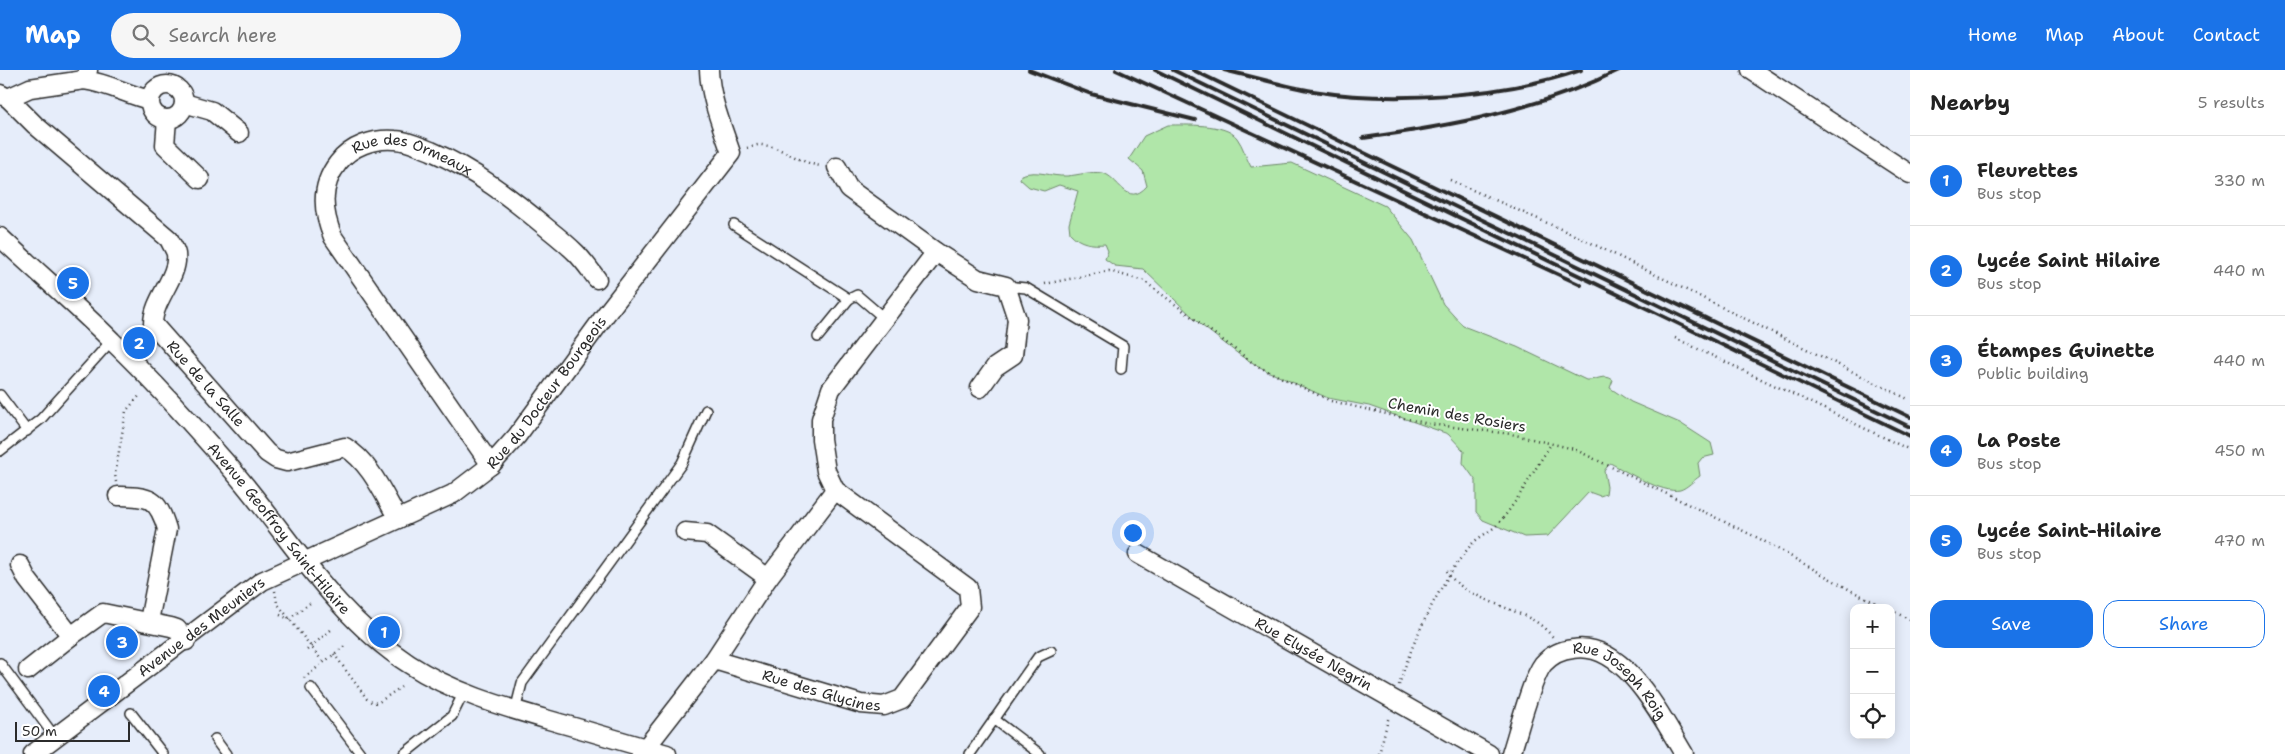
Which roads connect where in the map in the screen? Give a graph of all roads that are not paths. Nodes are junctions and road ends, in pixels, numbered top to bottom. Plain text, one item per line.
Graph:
1 (709, 70) edge
2 (1751, 70) edge
3 (86, 75) edge
4 (4, 96) edge
5 (150, 100) junction
6 (184, 103) junction
7 (167, 119) junction
8 (239, 133) dead end
9 (837, 168) road end
10 (1910, 174) edge
11 (200, 179) dead end
12 (734, 225) dead end
13 (0, 238) edge
14 (936, 252) junction
15 (598, 279) dead end
16 (1006, 286) junction
17 (849, 299) junction
18 (885, 319) junction
19 (818, 338) dead end
20 (112, 340) junction
21 (1122, 369) dead end
22 (980, 388) dead end
23 (0, 395) edge
24 (706, 410) dead end
25 (27, 431) junction
26 (0, 451) edge
27 (491, 465) junction
28 (836, 490) junction
29 (118, 496) road end
30 (398, 519) junction
31 (685, 532) dead end
32 (1138, 554) dead end
33 (305, 563) junction
34 (20, 565) dead end
35 (768, 578) junction
36 (149, 621) junction
37 (71, 636) junction
38 (186, 641) junction
39 (1051, 650) dead end
40 (714, 660) junction
41 (0, 663) edge
42 (28, 670) dead end
43 (311, 688) road end
44 (463, 694) junction
45 (515, 711) junction
46 (131, 713) dead end
47 (994, 719) junction
48 (55, 737) junction
49 (215, 739) dead end
50 (643, 751) edge
51 (33, 754) edge
52 (162, 754) edge
53 (226, 754) edge
54 (361, 754) edge
55 (404, 754) edge
56 (666, 754) edge
57 (970, 754) edge
58 (1040, 754) edge
59 (1489, 754) edge
60 (1511, 754) edge
61 (1684, 754) edge

1 - 27 street, Rue du Docteur Bourgeois
2 - 10 street
3 - 4 street
3 - 5 street
4 - 30 street, Rue de la Salle
5 - 6 street
5 - 7 street
6 - 7 street
6 - 8 street
7 - 11 street
9 - 14 street
12 - 17 lane
13 - 20 street, Avenue Geoffroy Saint-Hilaire
14 - 16 street
14 - 18 street, Rue des Glycines
15 - 27 street, Rue des Ormeaux
16 - 21 lane
16 - 22 street
17 - 18 lane
17 - 19 lane
18 - 28 street, Rue des Glycines
20 - 25 lane
20 - 33 street, Avenue Geoffroy Saint-Hilaire
23 - 25 lane
24 - 45 lane
25 - 26 lane
27 - 30 street, Rue du Docteur Bourgeois
28 - 35 street
28 - 40 street, Rue des Glycines
29 - 36 street
30 - 33 street, Rue du Docteur Bourgeois
31 - 35 street
32 - 59 street, Rue Elysée Negrin
33 - 38 street, Avenue des Meuniers
33 - 44 street, Avenue Geoffroy Saint-Hilaire
34 - 37 street
35 - 40 street
36 - 37 street
36 - 38 street
37 - 42 street
38 - 48 street, Avenue des Meuniers
39 - 47 lane
40 - 50 street
41 - 48 lane
43 - 54 lane
44 - 45 street, Avenue Geoffroy Saint-Hilaire
44 - 55 lane
45 - 50 street, Avenue Geoffroy Saint-Hilaire
46 - 52 lane
47 - 57 lane
47 - 58 lane
48 - 51 street, Avenue des Meuniers
49 - 53 lane
50 - 56 street, Avenue Geoffroy Saint-Hilaire
60 - 61 street, Rue Joseph Roig

